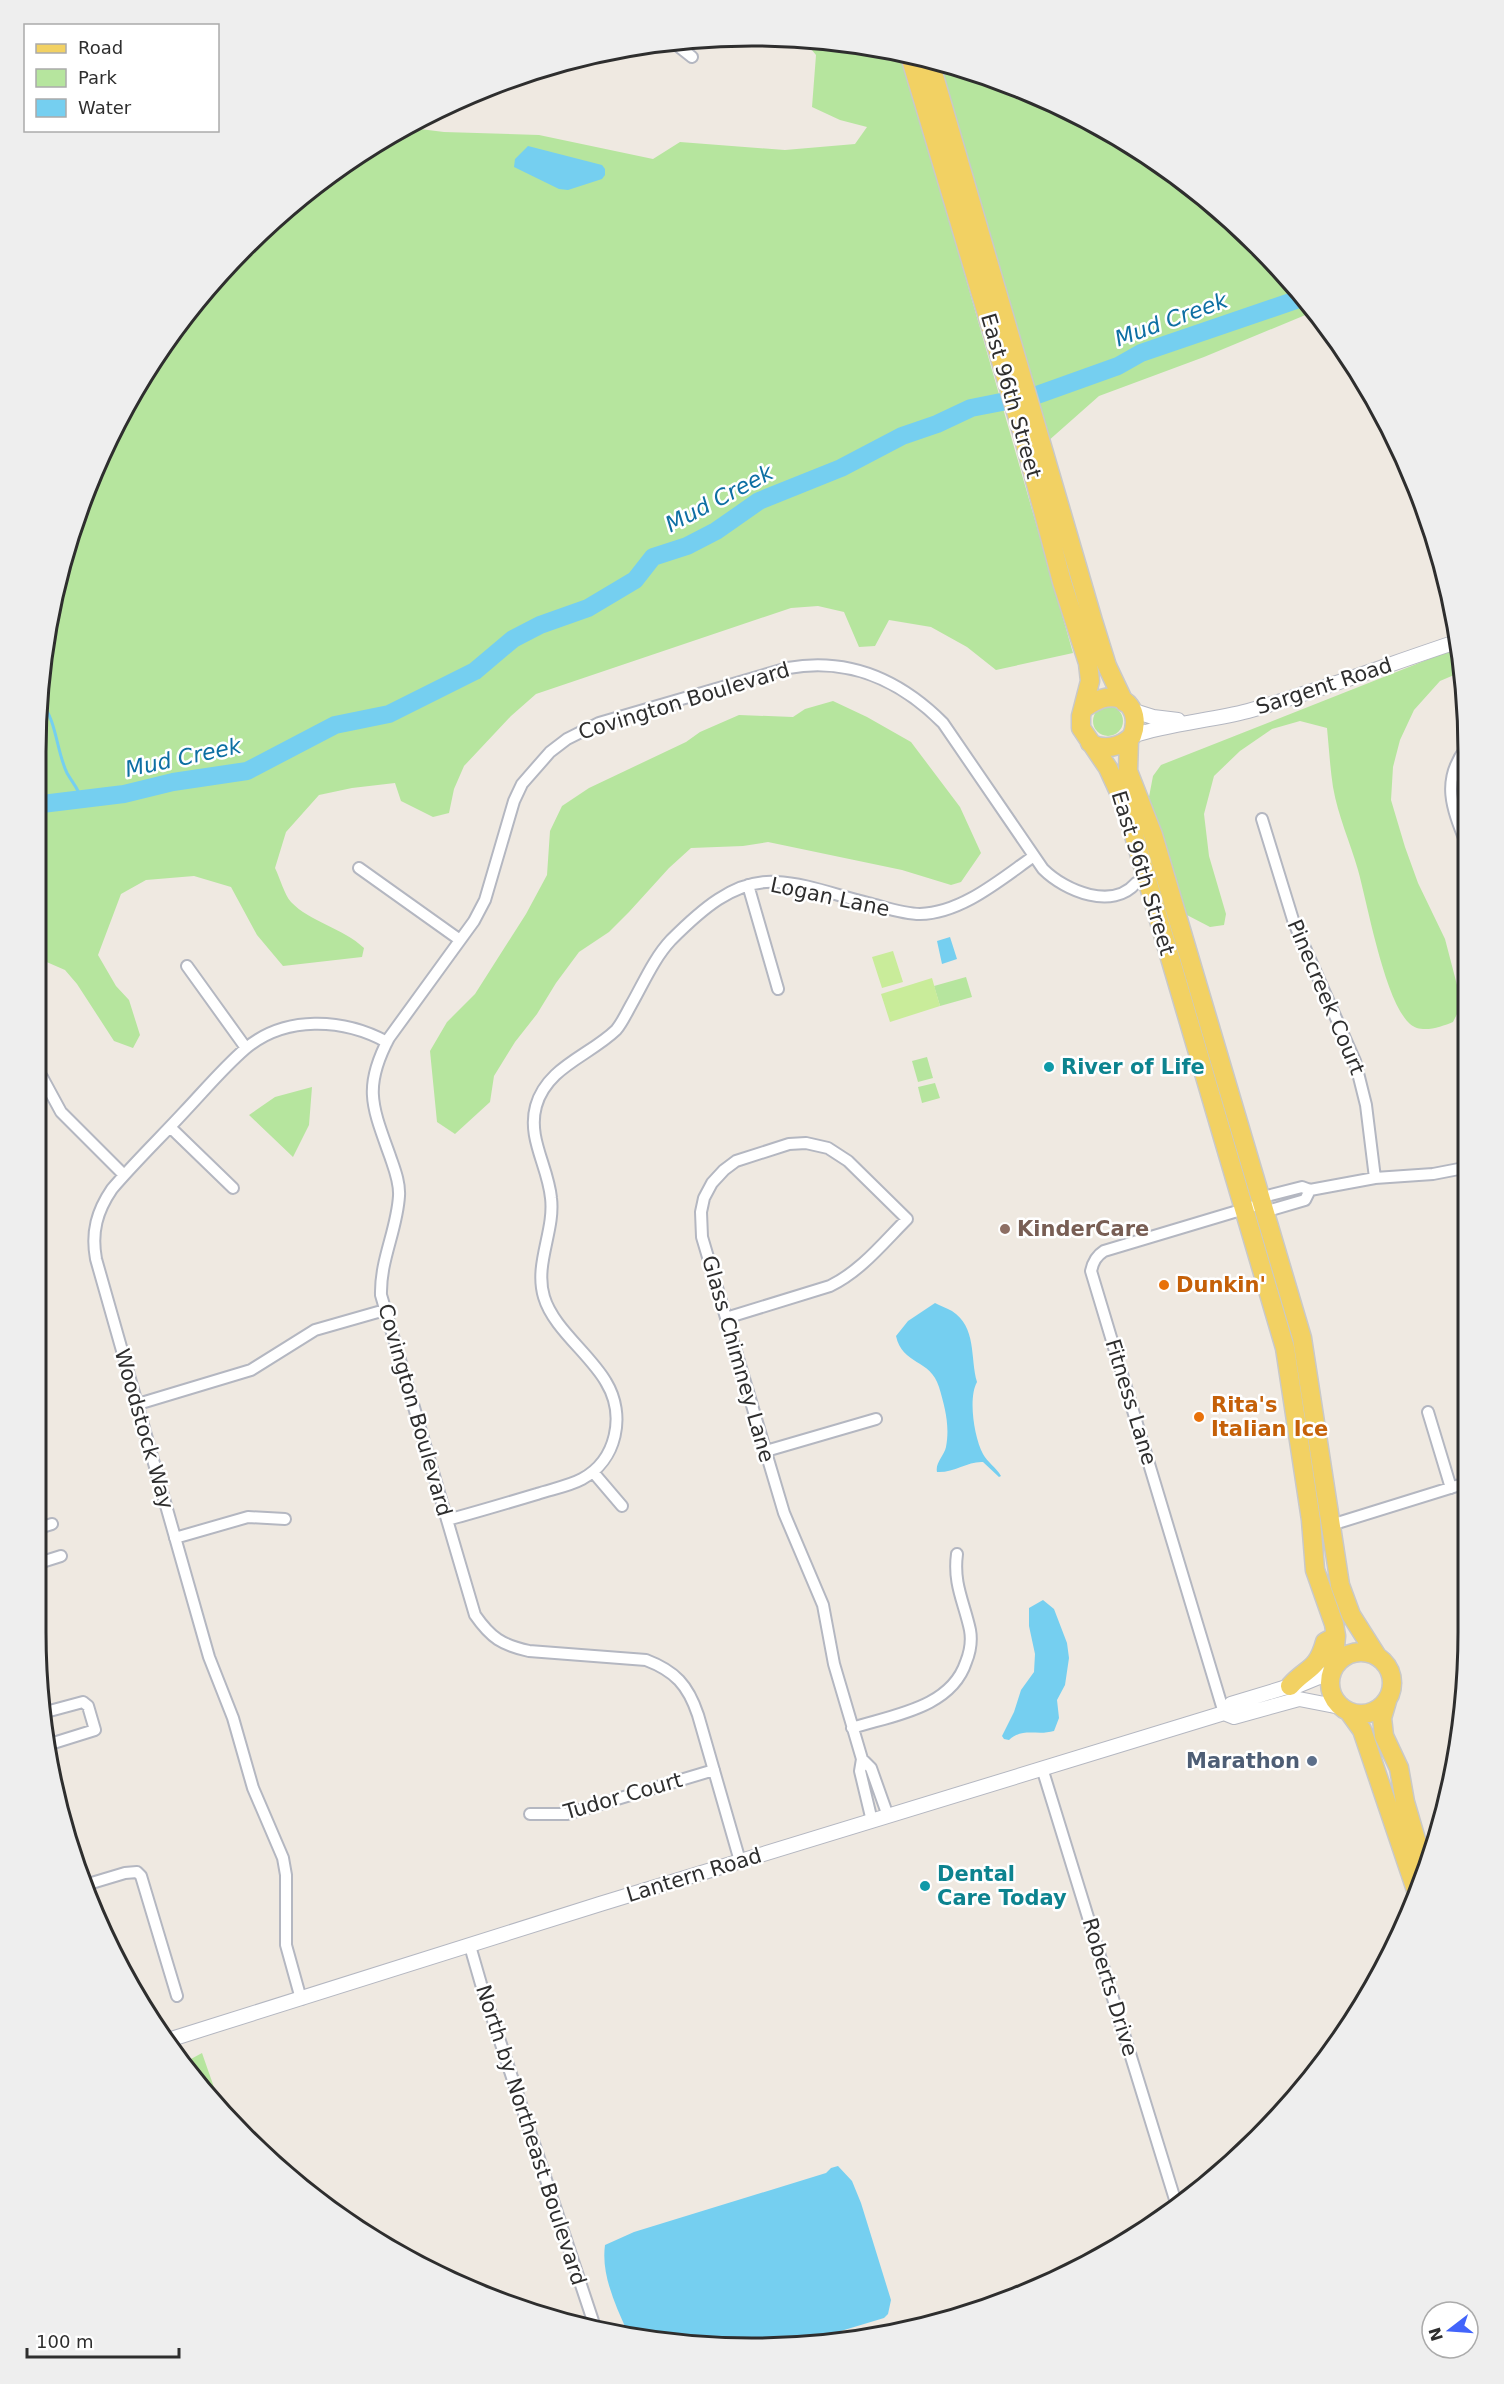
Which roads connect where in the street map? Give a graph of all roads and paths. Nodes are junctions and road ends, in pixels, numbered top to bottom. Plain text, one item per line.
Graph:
1 (684, 50) edge
2 (692, 57) dead end
3 (913, 66) edge
4 (932, 70) edge
5 (1009, 364) junction
6 (1030, 433) junction
7 (1449, 644) edge
8 (1129, 706) junction
9 (1084, 708) junction
10 (1189, 721) junction
11 (1131, 738) junction
12 (1090, 743) junction
13 (1458, 765) edge
14 (1262, 819) dead end
15 (1458, 824) edge
16 (1034, 856) junction
17 (359, 868) dead end
18 (748, 885) junction
19 (1144, 888) junction
20 (460, 940) junction
21 (1190, 958) junction
22 (186, 966) dead end
23 (778, 988) dead end
24 (387, 1042) junction
25 (246, 1048) junction
26 (46, 1084) edge
27 (170, 1127) junction
28 (1458, 1169) edge
29 (124, 1175) junction
30 (1375, 1178) junction
31 (233, 1188) dead end
32 (1257, 1206) junction
33 (385, 1310) junction
34 (726, 1318) junction
35 (138, 1404) junction
36 (1428, 1412) dead end
37 (876, 1419) dead end
38 (766, 1451) junction
39 (593, 1472) junction
40 (1458, 1486) edge
41 (1451, 1488) junction
42 (622, 1506) dead end
43 (285, 1519) dead end
44 (447, 1520) junction
45 (1331, 1525) junction
46 (176, 1538) junction
47 (957, 1554) dead end
48 (61, 1556) dead end
49 (46, 1561) edge
50 (1336, 1636) junction
51 (1377, 1656) junction
52 (1332, 1670) junction
53 (1290, 1686) junction
54 (1387, 1701) junction
55 (52, 1710) edge
56 (1345, 1710) junction
57 (1224, 1713) junction
58 (852, 1728) junction
59 (56, 1742) edge
60 (862, 1759) junction
61 (1042, 1768) junction
62 (714, 1770) junction
63 (530, 1814) dead end
64 (888, 1816) junction
65 (872, 1821) junction
66 (1421, 1856) edge
67 (740, 1861) junction
68 (1412, 1879) edge
69 (93, 1883) edge
70 (470, 1946) junction
71 (177, 1996) dead end
72 (301, 1999) junction
73 (175, 2038) edge
74 (1174, 2197) edge
75 (592, 2319) edge

1 - 2 street
3 - 5 main road, East 96th Street
4 - 5 main road, East 96th Street
5 - 6 main road, East 96th Street
6 - 8 main road, East 96th Street
6 - 9 main road, East 96th Street
7 - 10 street, Sargent Road
8 - 9 main road
8 - 10 street, Sargent Road
8 - 11 main road, East 96th Street
9 - 12 main road, East 96th Street
10 - 11 street, Sargent Road
11 - 12 main road
11 - 21 main road, East 96th Street
12 - 19 main road, East 96th Street
13 - 15 street
14 - 30 street, Pinecreek Court
16 - 18 street, Logan Lane
16 - 19 street, Covington Boulevard
16 - 20 street, Covington Boulevard
17 - 20 street
18 - 23 street
18 - 39 street, Logan Lane
19 - 21 main road
19 - 32 main road, East 96th Street
20 - 24 street, Covington Boulevard
21 - 32 main road, East 96th Street
22 - 25 street
24 - 25 street, Woodstock Way
24 - 33 street, Covington Boulevard
25 - 27 street, Woodstock Way
26 - 29 street
27 - 29 street, Woodstock Way
27 - 31 street
28 - 30 street, Fitness Lane
29 - 35 street, Woodstock Way
30 - 32 street, Fitness Lane
32 - 45 main road, East 96th Street
32 - 50 main road, East 96th Street
32 - 57 street, Fitness Lane
33 - 35 street
33 - 44 street, Covington Boulevard
34 - 34 street, Glass Chimney Lane
34 - 38 street, Glass Chimney Lane
35 - 46 street, Woodstock Way
36 - 41 street
37 - 38 street
38 - 58 street, Glass Chimney Lane
39 - 42 street
39 - 44 street, Logan Lane
40 - 41 street
41 - 45 street
43 - 46 street
44 - 62 street, Covington Boulevard
45 - 51 main road, East 96th Street
46 - 72 street, Woodstock Way
47 - 58 street
48 - 49 street
50 - 52 main road, East 96th Street
50 - 53 main road
51 - 52 main road
51 - 54 main road
52 - 53 street, Lantern Road
52 - 56 main road
53 - 57 street, Lantern Road
54 - 56 main road
54 - 66 main road
55 - 59 street
56 - 57 street, Lantern Road
56 - 68 main road
57 - 61 street, Lantern Road
58 - 60 street, Glass Chimney Lane
60 - 64 street, Glass Chimney Lane
60 - 65 street, Glass Chimney Lane
61 - 64 street, Lantern Road
61 - 74 street, Roberts Drive
62 - 63 street, Tudor Court
62 - 67 street, Covington Boulevard
64 - 65 street, Lantern Road
65 - 67 street, Lantern Road
67 - 70 street, Lantern Road
69 - 71 street
70 - 72 street, Lantern Road
70 - 75 street, North by Northeast Boulevard
72 - 73 street, Lantern Road

